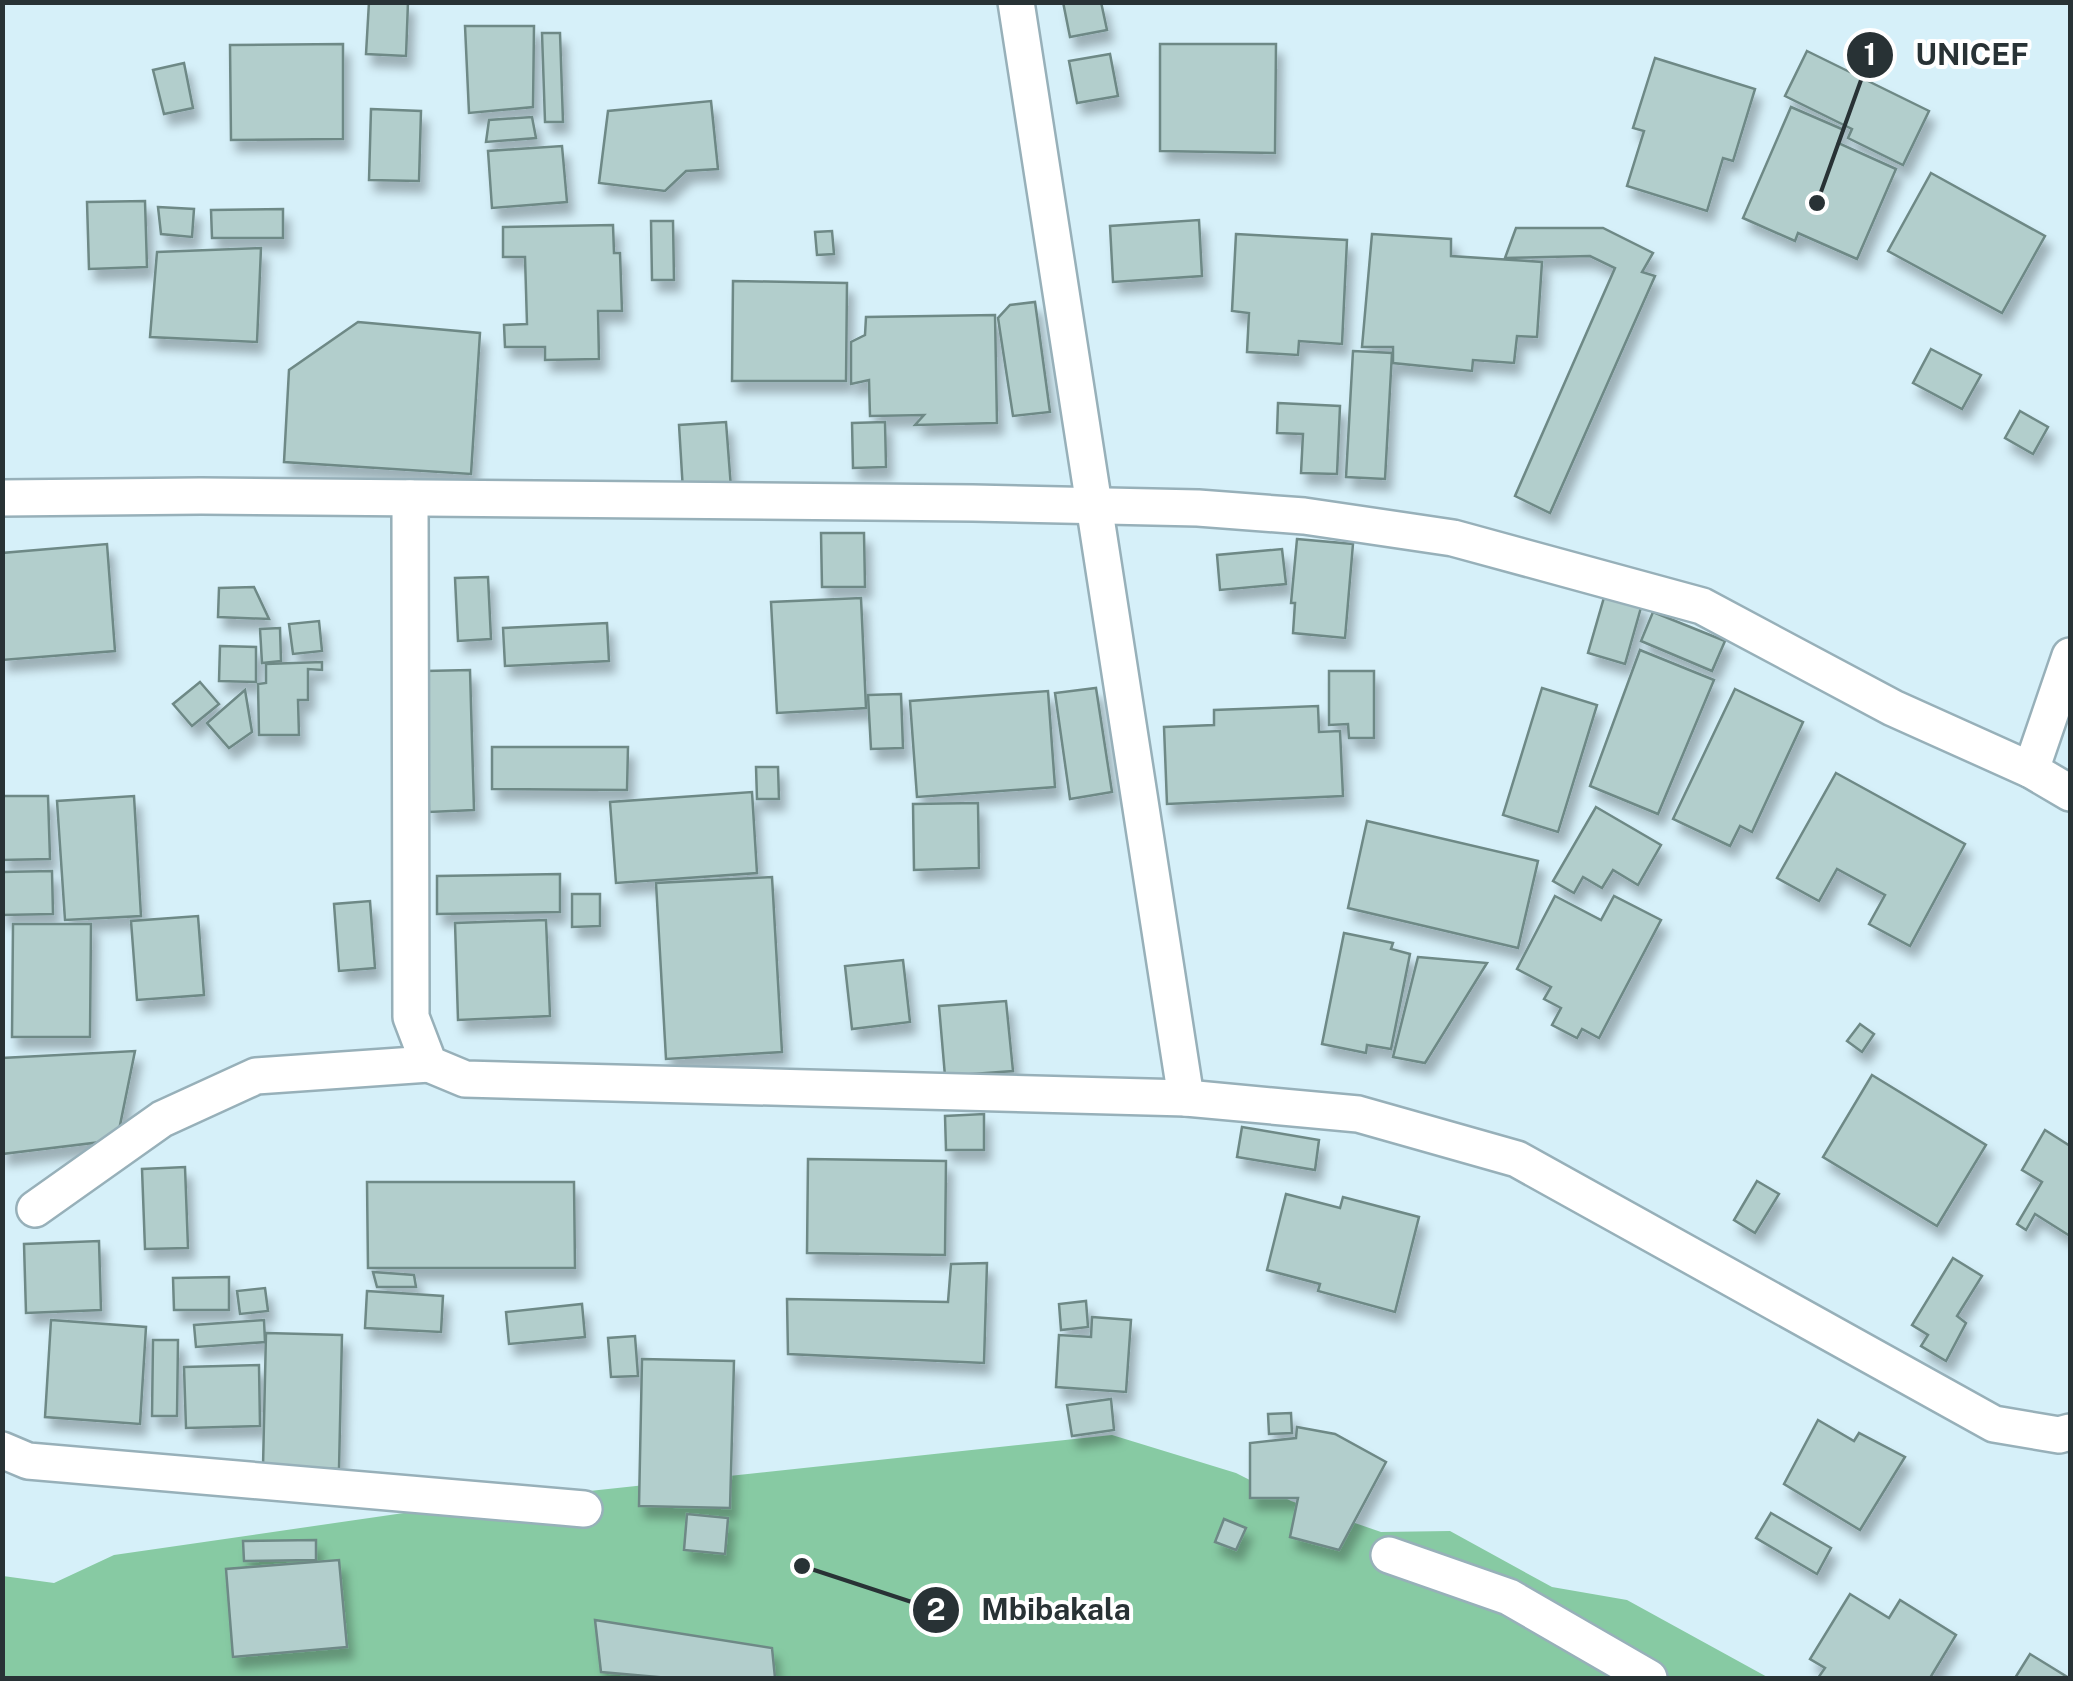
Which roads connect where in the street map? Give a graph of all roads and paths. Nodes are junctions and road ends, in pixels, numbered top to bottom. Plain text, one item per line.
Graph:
1 (1016, 2) edge
2 (2, 498) edge
3 (410, 498) junction
4 (1094, 507) junction
5 (2070, 656) edge
6 (2031, 770) junction
7 (2070, 793) edge
8 (429, 1064) junction
9 (1186, 1098) junction
10 (35, 1209) dead end
11 (2070, 1432) edge
12 (2, 1450) edge
13 (584, 1509) dead end
14 (1389, 1555) dead end
15 (1649, 1678) edge

1 - 4 street
2 - 3 street
3 - 4 street
3 - 8 street
4 - 6 street
4 - 9 street
5 - 6 street
6 - 7 street
8 - 9 street
8 - 10 street
9 - 11 street
12 - 13 street
14 - 15 street

